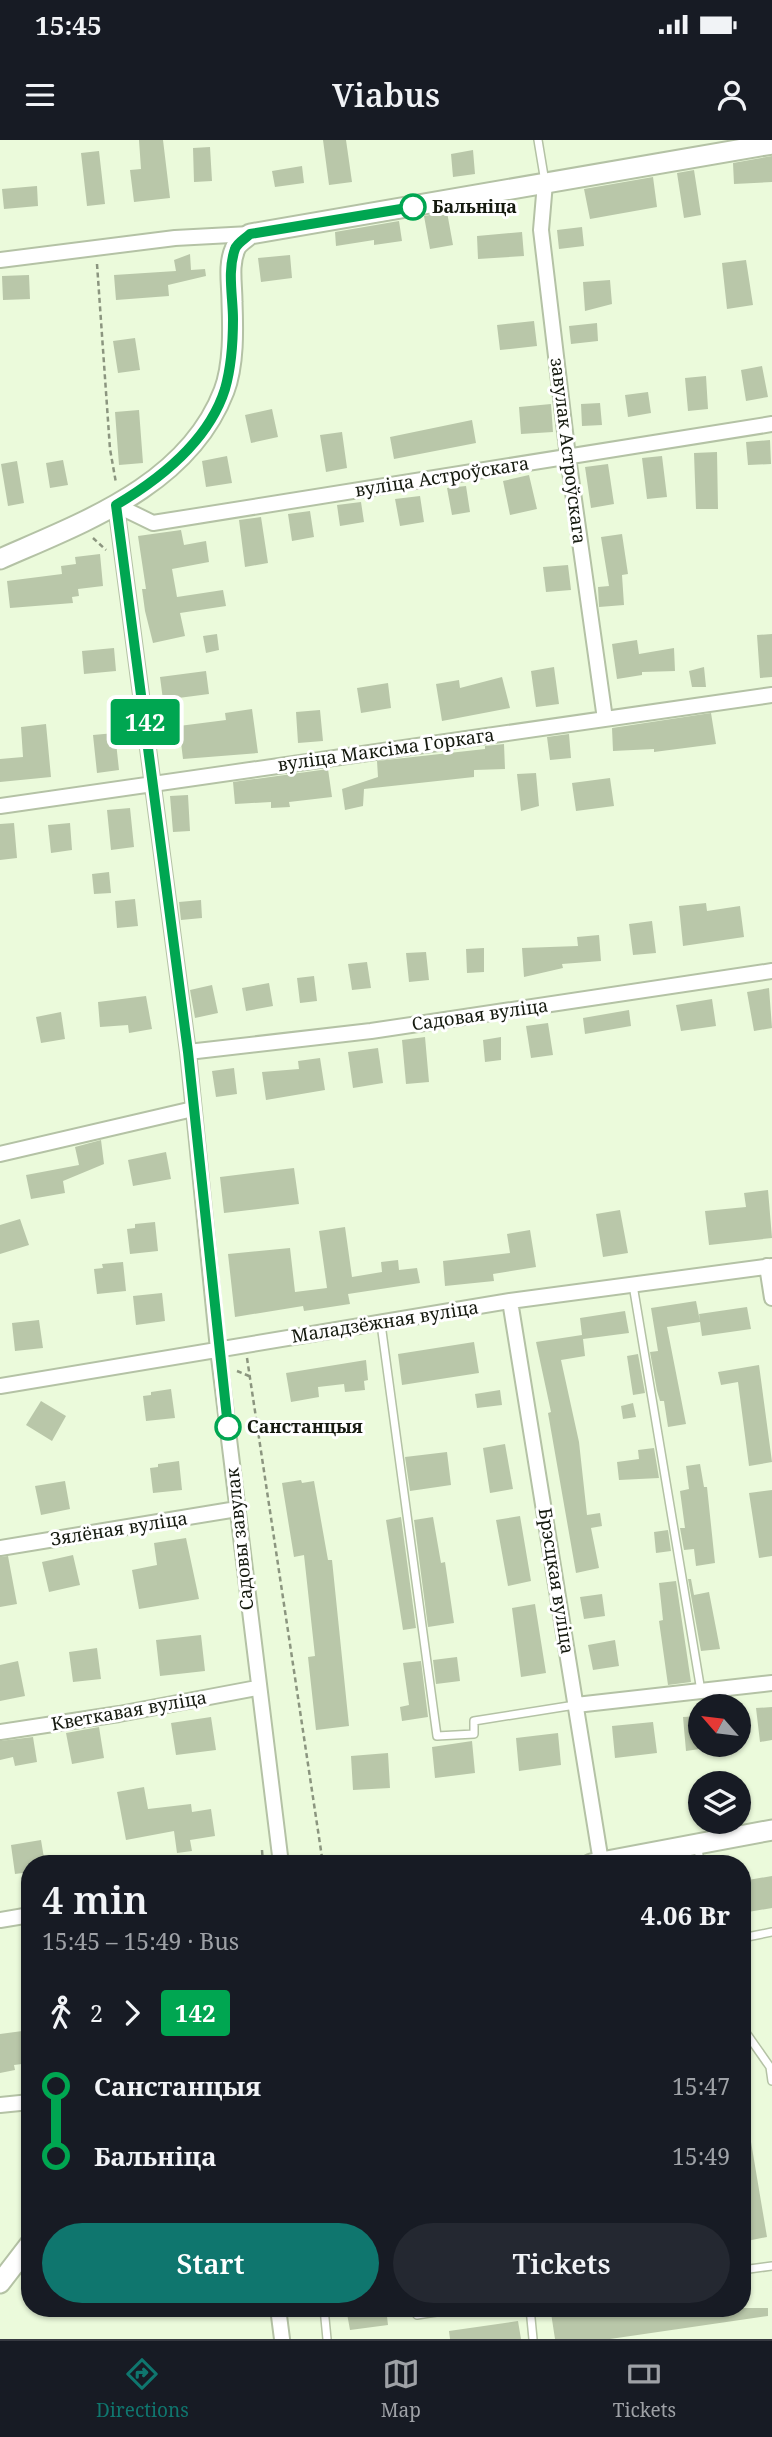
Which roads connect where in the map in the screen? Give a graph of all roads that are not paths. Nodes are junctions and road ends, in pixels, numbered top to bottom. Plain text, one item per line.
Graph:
1 (538, 140) edge
2 (772, 144) edge
3 (545, 183) junction
4 (250, 234) junction
5 (0, 260) edge
6 (772, 424) edge
7 (568, 457) junction
8 (118, 497) junction
9 (0, 559) edge
10 (772, 695) edge
11 (605, 719) junction
12 (153, 782) junction
13 (0, 806) edge
14 (772, 971) edge
15 (188, 1052) junction
16 (193, 1109) junction
17 (0, 1154) edge
18 (769, 1266) edge
19 (633, 1284) junction
20 (772, 1298) edge
21 (510, 1301) junction
22 (380, 1324) junction
23 (218, 1349) junction
24 (0, 1387) edge
25 (237, 1509) junction
26 (0, 1548) edge
27 (772, 1682) edge
28 (257, 1688) junction
29 (701, 1690) junction
30 (576, 1705) junction
31 (0, 1732) edge
32 (772, 1830) edge
33 (699, 1854) edge
34 (280, 1855) edge
35 (595, 1855) edge
36 (21, 1916) edge
37 (0, 1920) edge
38 (772, 1932) edge
39 (751, 1936) edge
40 (751, 2040) edge
41 (772, 2081) edge
42 (21, 2103) edge
43 (0, 2105) edge
44 (21, 2256) edge
45 (772, 2266) edge
46 (751, 2269) edge
47 (0, 2283) edge
48 (279, 2317) edge
49 (325, 2317) edge
50 (531, 2317) edge
51 (282, 2339) edge
52 (327, 2339) edge
53 (533, 2339) edge

1 - 3 lane
2 - 3 street
3 - 4 street
3 - 7 street, завулак Астроўскага
4 - 5 street
4 - 8 street
6 - 7 street, вуліца Астроўскага
7 - 8 street, вуліца Астроўскага
7 - 11 street, завулак Астроўскага
8 - 9 street
8 - 12 street, Садовы завулак
10 - 11 street, вуліца Максіма Горкага
11 - 12 street, вуліца Максіма Горкага
12 - 13 street, вуліца Максіма Горкага
12 - 15 street, Садовы завулак
14 - 15 street, Садовая вуліца
15 - 16 street, Садовы завулак
16 - 17 street
16 - 23 street, Садовы завулак
18 - 19 street, Маладзёжная вуліца
18 - 20 street
19 - 21 street, Маладзёжная вуліца
19 - 29 lane
21 - 22 street, Маладзёжная вуліца
21 - 30 street, Брэсцкая вуліца
22 - 23 street, Маладзёжная вуліца
22 - 30 lane
23 - 24 street, Маладзёжная вуліца
23 - 25 street, Садовы завулак
25 - 26 street, Зялёная вуліца
25 - 28 street, Садовы завулак
27 - 29 street
28 - 31 street, Кветкавая вуліца
28 - 34 street, Садовы завулак
29 - 30 street
30 - 35 street, Брэсцкая вуліца
32 - 33 street
36 - 37 street
38 - 39 lane
40 - 41 lane
42 - 43 street
44 - 47 street
45 - 46 lane
48 - 51 street
49 - 52 lane
50 - 53 lane

